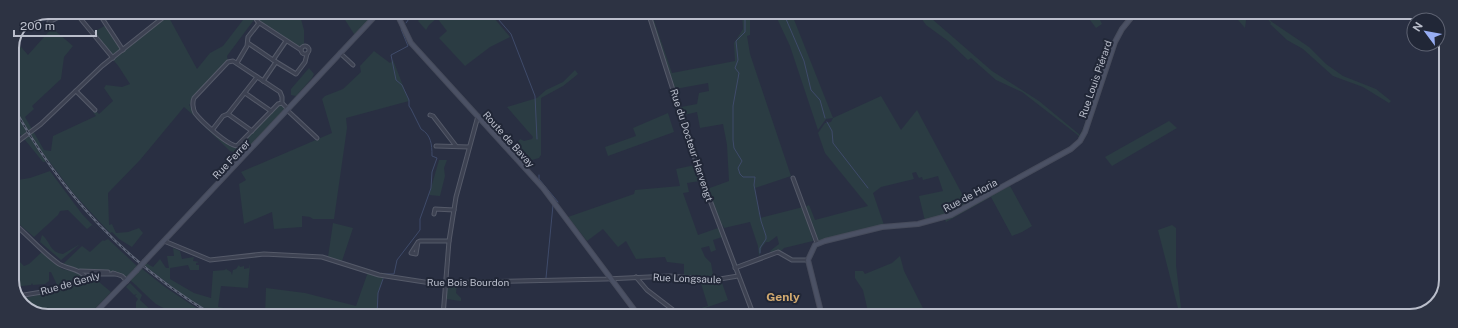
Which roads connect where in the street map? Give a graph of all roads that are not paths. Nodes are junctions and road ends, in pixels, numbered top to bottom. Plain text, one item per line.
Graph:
1 (55, 19) edge
2 (81, 19) edge
3 (103, 19) edge
4 (161, 19) edge
5 (256, 19) edge
6 (372, 19) edge
7 (399, 19) edge
8 (650, 19) edge
9 (1130, 19) edge
10 (49, 22) dead end
11 (259, 23) junction
12 (286, 41) junction
13 (248, 43) junction
14 (123, 50) junction
15 (301, 50) junction
16 (340, 53) junction
17 (307, 54) junction
18 (113, 58) junction
19 (275, 61) junction
20 (237, 63) junction
21 (353, 65) dead end
22 (257, 76) junction
23 (263, 81) junction
24 (76, 91) junction
25 (245, 93) junction
26 (282, 103) junction
27 (95, 110) dead end
28 (288, 110) junction
29 (271, 111) junction
30 (228, 114) junction
31 (430, 115) dead end
32 (478, 116) junction
33 (213, 129) junction
34 (252, 131) junction
35 (1085, 132) joint
36 (317, 138) dead end
37 (19, 140) edge
38 (436, 146) dead end
39 (456, 146) junction
40 (469, 147) junction
41 (793, 178) dead end
42 (454, 210) junction
43 (434, 214) dead end
44 (19, 228) edge
45 (164, 241) junction
46 (449, 241) junction
47 (418, 242) dead end
48 (817, 243) junction
49 (808, 260) junction
50 (735, 268) junction
51 (74, 270) junction
52 (84, 271) junction
53 (115, 274) junction
54 (738, 276) junction
55 (88, 277) junction
56 (636, 277) junction
57 (611, 278) junction
58 (127, 281) junction
59 (446, 283) junction
60 (24, 295) edge
61 (100, 309) edge
62 (444, 309) edge
63 (634, 309) edge
64 (672, 309) edge
65 (751, 309) edge
66 (820, 309) edge

1 - 10 street
2 - 18 street
3 - 14 street
4 - 14 street
5 - 11 street
6 - 16 main road, Rue Ferrer
7 - 32 main road, Route de Bavay
8 - 50 street, Rue du Docteur Harvengt
9 - 35 main road, Rue Louis Piérard
11 - 12 street
11 - 13 street
12 - 15 street
12 - 19 street
13 - 19 street
13 - 20 street
14 - 18 street
15 - 17 street
15 - 17 street
16 - 21 street
16 - 28 main road, Rue Ferrer
17 - 19 street
18 - 24 street
19 - 23 street
20 - 22 street
20 - 33 street
22 - 23 street
22 - 25 street
23 - 26 street
24 - 27 street
24 - 37 street
25 - 29 street
25 - 30 street
26 - 28 street
26 - 29 street
28 - 36 street
28 - 45 main road, Rue Ferrer
29 - 34 street
30 - 33 street
30 - 34 street
31 - 39 street
32 - 40 street
32 - 57 main road, Route de Bavay
33 - 34 street
35 - 48 main road, Rue de Horia
38 - 39 street
39 - 40 street
40 - 42 street
41 - 48 street
42 - 43 street
42 - 46 street
44 - 51 street
45 - 58 main road, Rue Ferrer, bridge
45 - 59 street, Rue Bois Bourdon
46 - 47 street
46 - 59 street
48 - 49 main road
49 - 50 street
49 - 66 main road
50 - 54 street, Rue du Docteur Harvengt
51 - 52 street, Rue de Genly
51 - 55 street
52 - 53 street, Rue de Genly
52 - 55 street
53 - 55 street, Rue de Genly
53 - 58 street
54 - 56 street, Rue Longsaule
54 - 65 street, Rue du Docteur Harvengt
55 - 60 street, Rue de Genly
56 - 57 street, Rue Longsaule
56 - 64 street
57 - 59 street, Rue Bois Bourdon
57 - 63 main road, Route de Bavay
58 - 61 main road, Rue Ferrer
59 - 62 street

